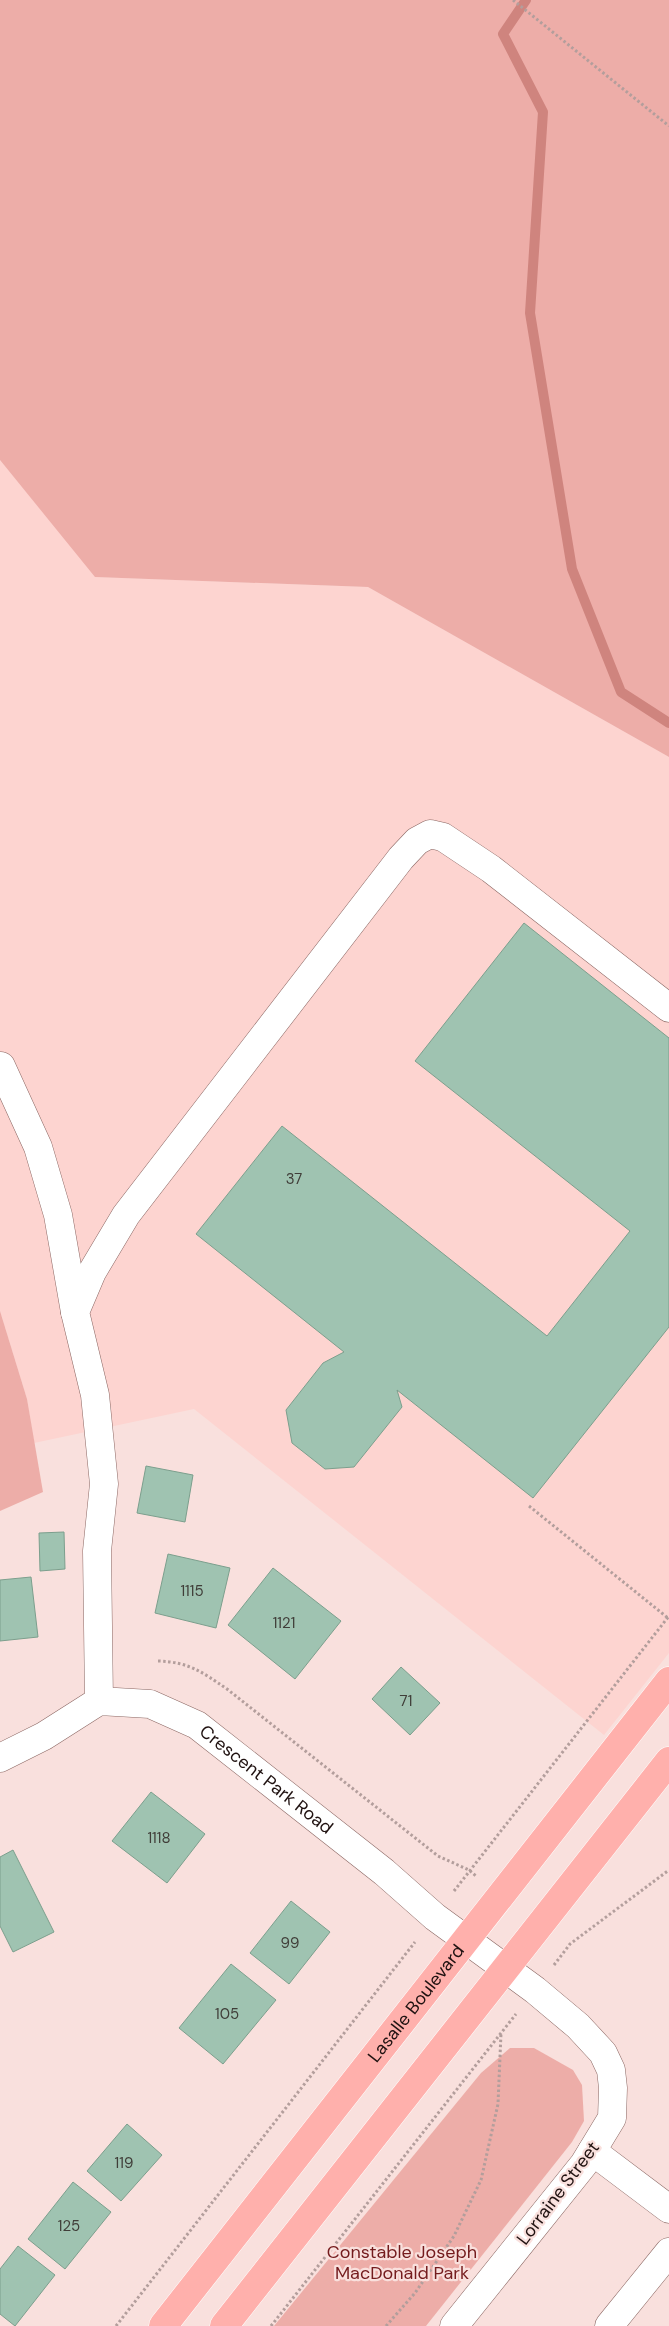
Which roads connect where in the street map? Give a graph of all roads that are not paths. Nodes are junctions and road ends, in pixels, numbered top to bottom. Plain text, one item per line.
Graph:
1 (669, 1008) edge
2 (1, 1066) edge
3 (75, 1312) junction
4 (669, 1681) edge
5 (99, 1701) junction
6 (0, 1758) edge
7 (669, 1761) edge
8 (467, 1938) junction
9 (507, 1968) junction
10 (592, 2151) junction
11 (669, 2209) edge
12 (669, 2252) edge
13 (163, 2326) edge
14 (224, 2326) edge
15 (454, 2326) edge
16 (610, 2326) edge

1 - 3 street
2 - 3 street
3 - 5 street
4 - 8 main road, Lasalle Boulevard
5 - 6 street
5 - 8 street, Crescent Park Road
7 - 9 main road
8 - 9 street, Crescent Park Road
8 - 13 main road, Lasalle Boulevard
9 - 10 street, Lorraine Street
9 - 14 main road
10 - 11 street
10 - 15 street, Lorraine Street
12 - 16 street

